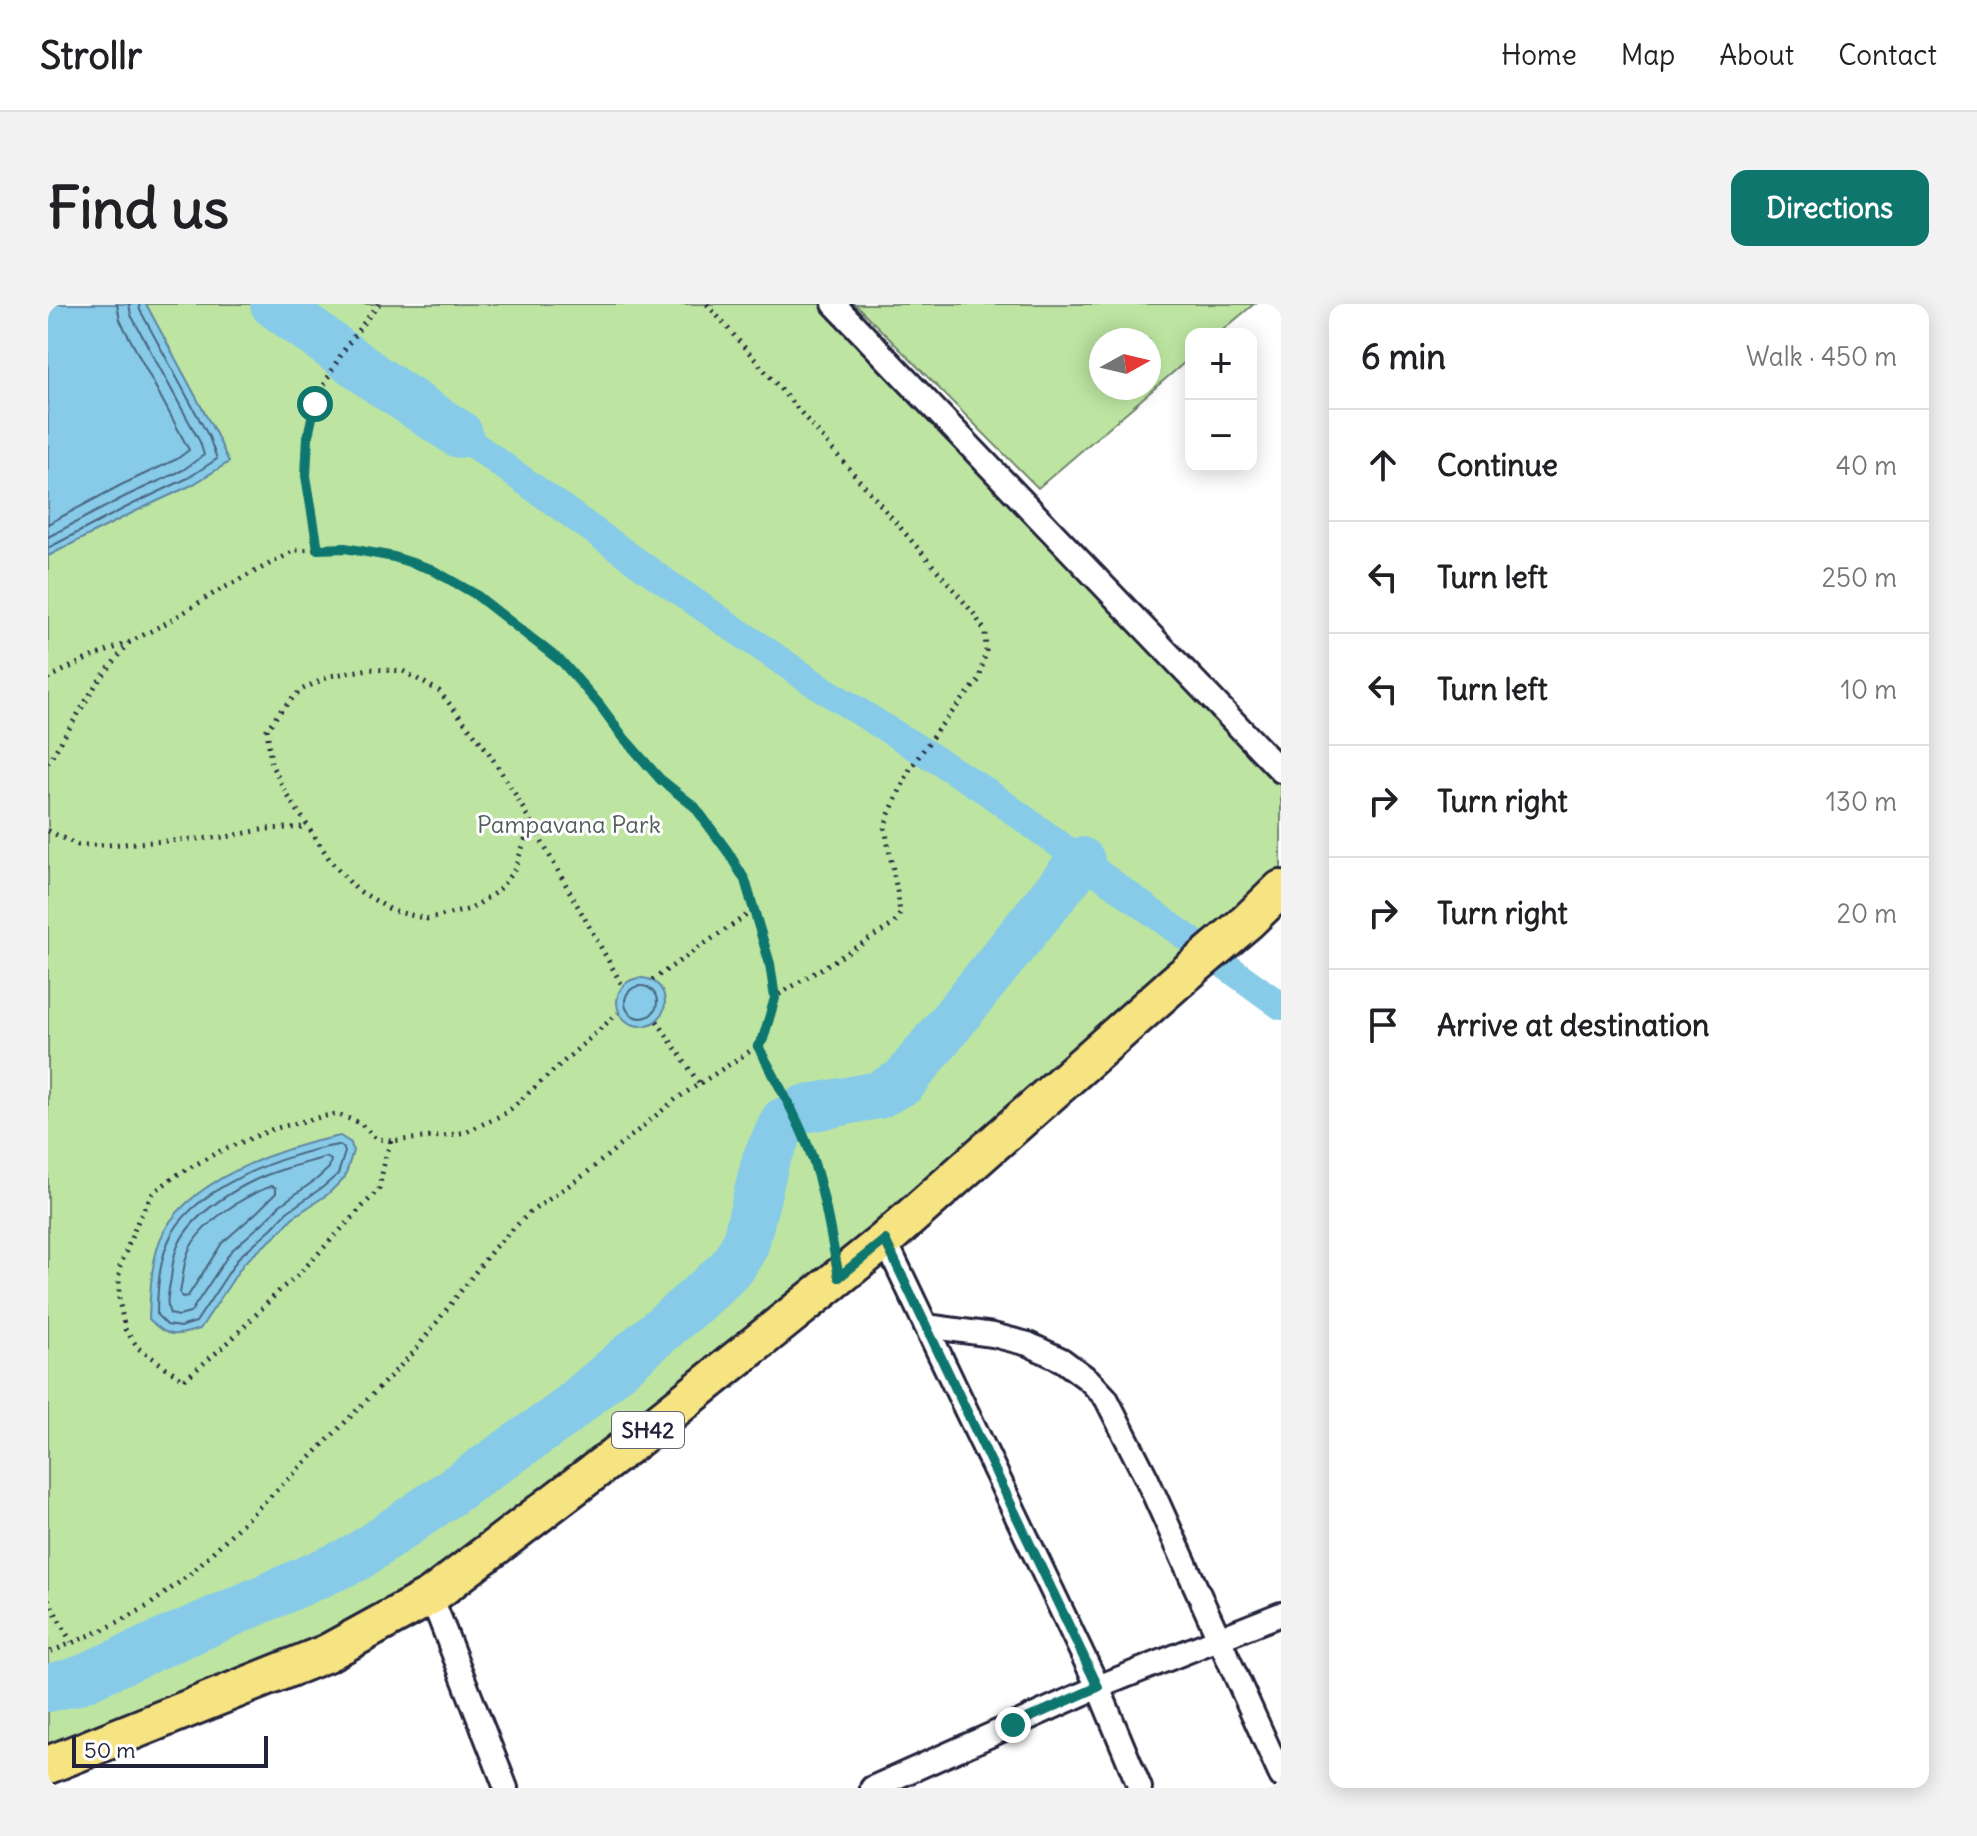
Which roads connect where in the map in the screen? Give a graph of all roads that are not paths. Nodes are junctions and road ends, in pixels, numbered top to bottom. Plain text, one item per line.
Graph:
1 (834, 304) edge
2 (1281, 771) edge
3 (1281, 889) edge
4 (885, 1240) junction
5 (926, 1326) junction
6 (431, 1596) junction
7 (1281, 1614) edge
8 (1219, 1639) junction
9 (1098, 1687) junction
10 (48, 1765) edge
11 (1281, 1776) edge
12 (506, 1788) edge
13 (872, 1788) edge
14 (1140, 1788) edge

1 - 2 street
3 - 4 main road, SH42
4 - 5 street
4 - 6 main road, SH42
5 - 8 street
5 - 9 street
6 - 10 main road, SH42
6 - 12 street
7 - 8 street
8 - 9 street
8 - 11 street
9 - 13 street
9 - 14 street

